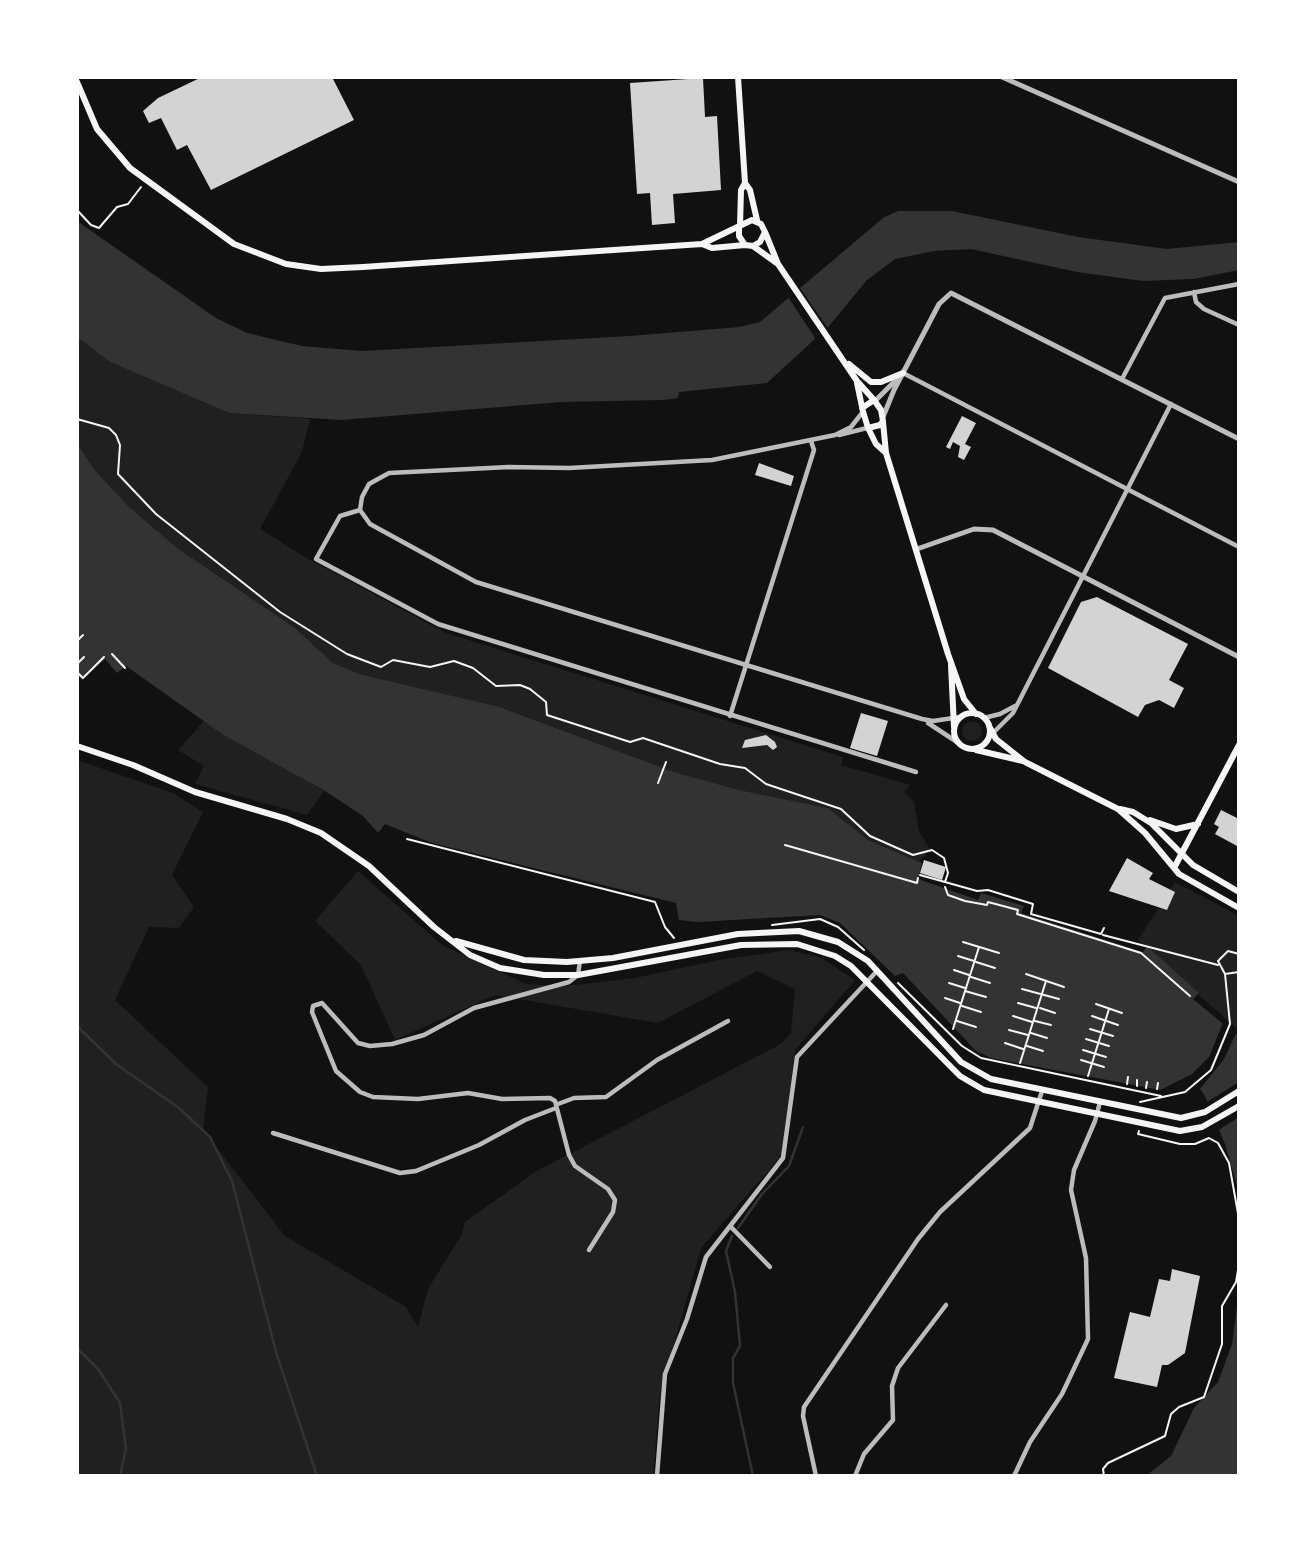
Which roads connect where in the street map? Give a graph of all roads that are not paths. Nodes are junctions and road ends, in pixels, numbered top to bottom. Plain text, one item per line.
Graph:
1 (738, 77) edge
2 (1002, 77) edge
3 (77, 82) edge
4 (1239, 182) edge
5 (745, 183) junction
6 (757, 220) junction
7 (740, 226) junction
8 (765, 232) junction
9 (702, 244) junction
10 (749, 245) junction
11 (778, 264) junction
12 (1239, 284) edge
13 (1194, 292) junction
14 (1239, 326) edge
15 (839, 356) junction
16 (903, 373) junction
17 (1122, 379) junction
18 (857, 381) junction
19 (875, 400) junction
20 (1171, 404) junction
21 (862, 412) junction
22 (883, 419) junction
23 (868, 428) junction
24 (835, 435) junction
25 (1239, 439) edge
26 (811, 441) junction
27 (886, 453) junction
28 (1128, 489) junction
29 (360, 510) junction
30 (1239, 547) edge
31 (917, 549) junction
32 (1083, 576) junction
33 (1239, 657) edge
34 (951, 663) junction
35 (746, 664) junction
36 (1016, 705) junction
37 (976, 714) junction
38 (730, 716) junction
39 (956, 718) junction
40 (984, 718) junction
41 (922, 719) junction
42 (991, 731) junction
43 (957, 742) junction
44 (1239, 745) edge
45 (77, 746) edge
46 (973, 750) junction
47 (1025, 762) junction
48 (916, 772) dead end
49 (1118, 808) junction
50 (1142, 817) junction
51 (1198, 824) junction
52 (1182, 854) junction
53 (1174, 868) junction
54 (1239, 892) edge
55 (1239, 908) edge
56 (454, 941) junction
57 (580, 961) junction
58 (878, 971) junction
59 (578, 975) junction
60 (868, 980) junction
61 (728, 1021) dead end
62 (1042, 1091) junction
63 (1239, 1091) edge
64 (1100, 1102) junction
65 (1040, 1103) junction
66 (557, 1106) junction
67 (1239, 1106) edge
68 (1097, 1114) junction
69 (273, 1133) dead end
70 (731, 1227) junction
71 (589, 1250) dead end
72 (770, 1267) dead end
73 (946, 1305) dead end
74 (657, 1476) edge
75 (816, 1476) edge
76 (855, 1476) edge
77 (1014, 1476) edge

1 - 5 main road
2 - 4 street
3 - 9 main road
5 - 6 main road
5 - 7 main road
6 - 7 main road
6 - 8 main road
7 - 9 main road
7 - 10 main road
8 - 10 main road
8 - 11 main road
9 - 10 main road
10 - 11 main road
11 - 15 main road
12 - 13 street
13 - 14 street
13 - 17 street
15 - 16 main road
15 - 18 main road
16 - 17 street
16 - 19 street
16 - 22 street
16 - 28 street
17 - 20 street
18 - 19 main road
18 - 21 main road
19 - 21 main road
19 - 22 main road
20 - 25 street
20 - 28 street
21 - 23 main road
21 - 24 street
22 - 23 main road
22 - 27 main road
23 - 24 street
23 - 27 main road
24 - 26 street
26 - 29 street
26 - 35 street
27 - 31 main road
28 - 30 street
28 - 32 street
29 - 35 street
29 - 38 street
31 - 32 street
31 - 34 main road
32 - 33 street
32 - 36 street
34 - 37 main road
34 - 39 main road
35 - 38 street
35 - 41 street
36 - 40 street
36 - 42 street
37 - 39 main road
37 - 40 main road
38 - 48 street
39 - 41 street
39 - 43 main road
40 - 42 main road
41 - 43 street
42 - 46 main road
42 - 47 main road
43 - 46 main road
44 - 51 main road
45 - 56 main road
46 - 47 main road
47 - 49 main road
49 - 50 main road
49 - 53 main road
50 - 51 main road
50 - 52 main road
51 - 52 main road
52 - 53 main road
52 - 54 main road
53 - 55 main road
56 - 57 main road
56 - 59 main road
57 - 58 main road
57 - 59 street
58 - 60 street
58 - 62 main road
59 - 60 main road
59 - 66 street
60 - 65 main road
60 - 70 street
61 - 66 street
62 - 64 main road
62 - 65 street
63 - 64 main road
64 - 68 street
65 - 68 main road
65 - 75 street
66 - 69 street
66 - 71 street
67 - 68 main road
68 - 77 street
70 - 72 street
70 - 74 street
73 - 76 street

